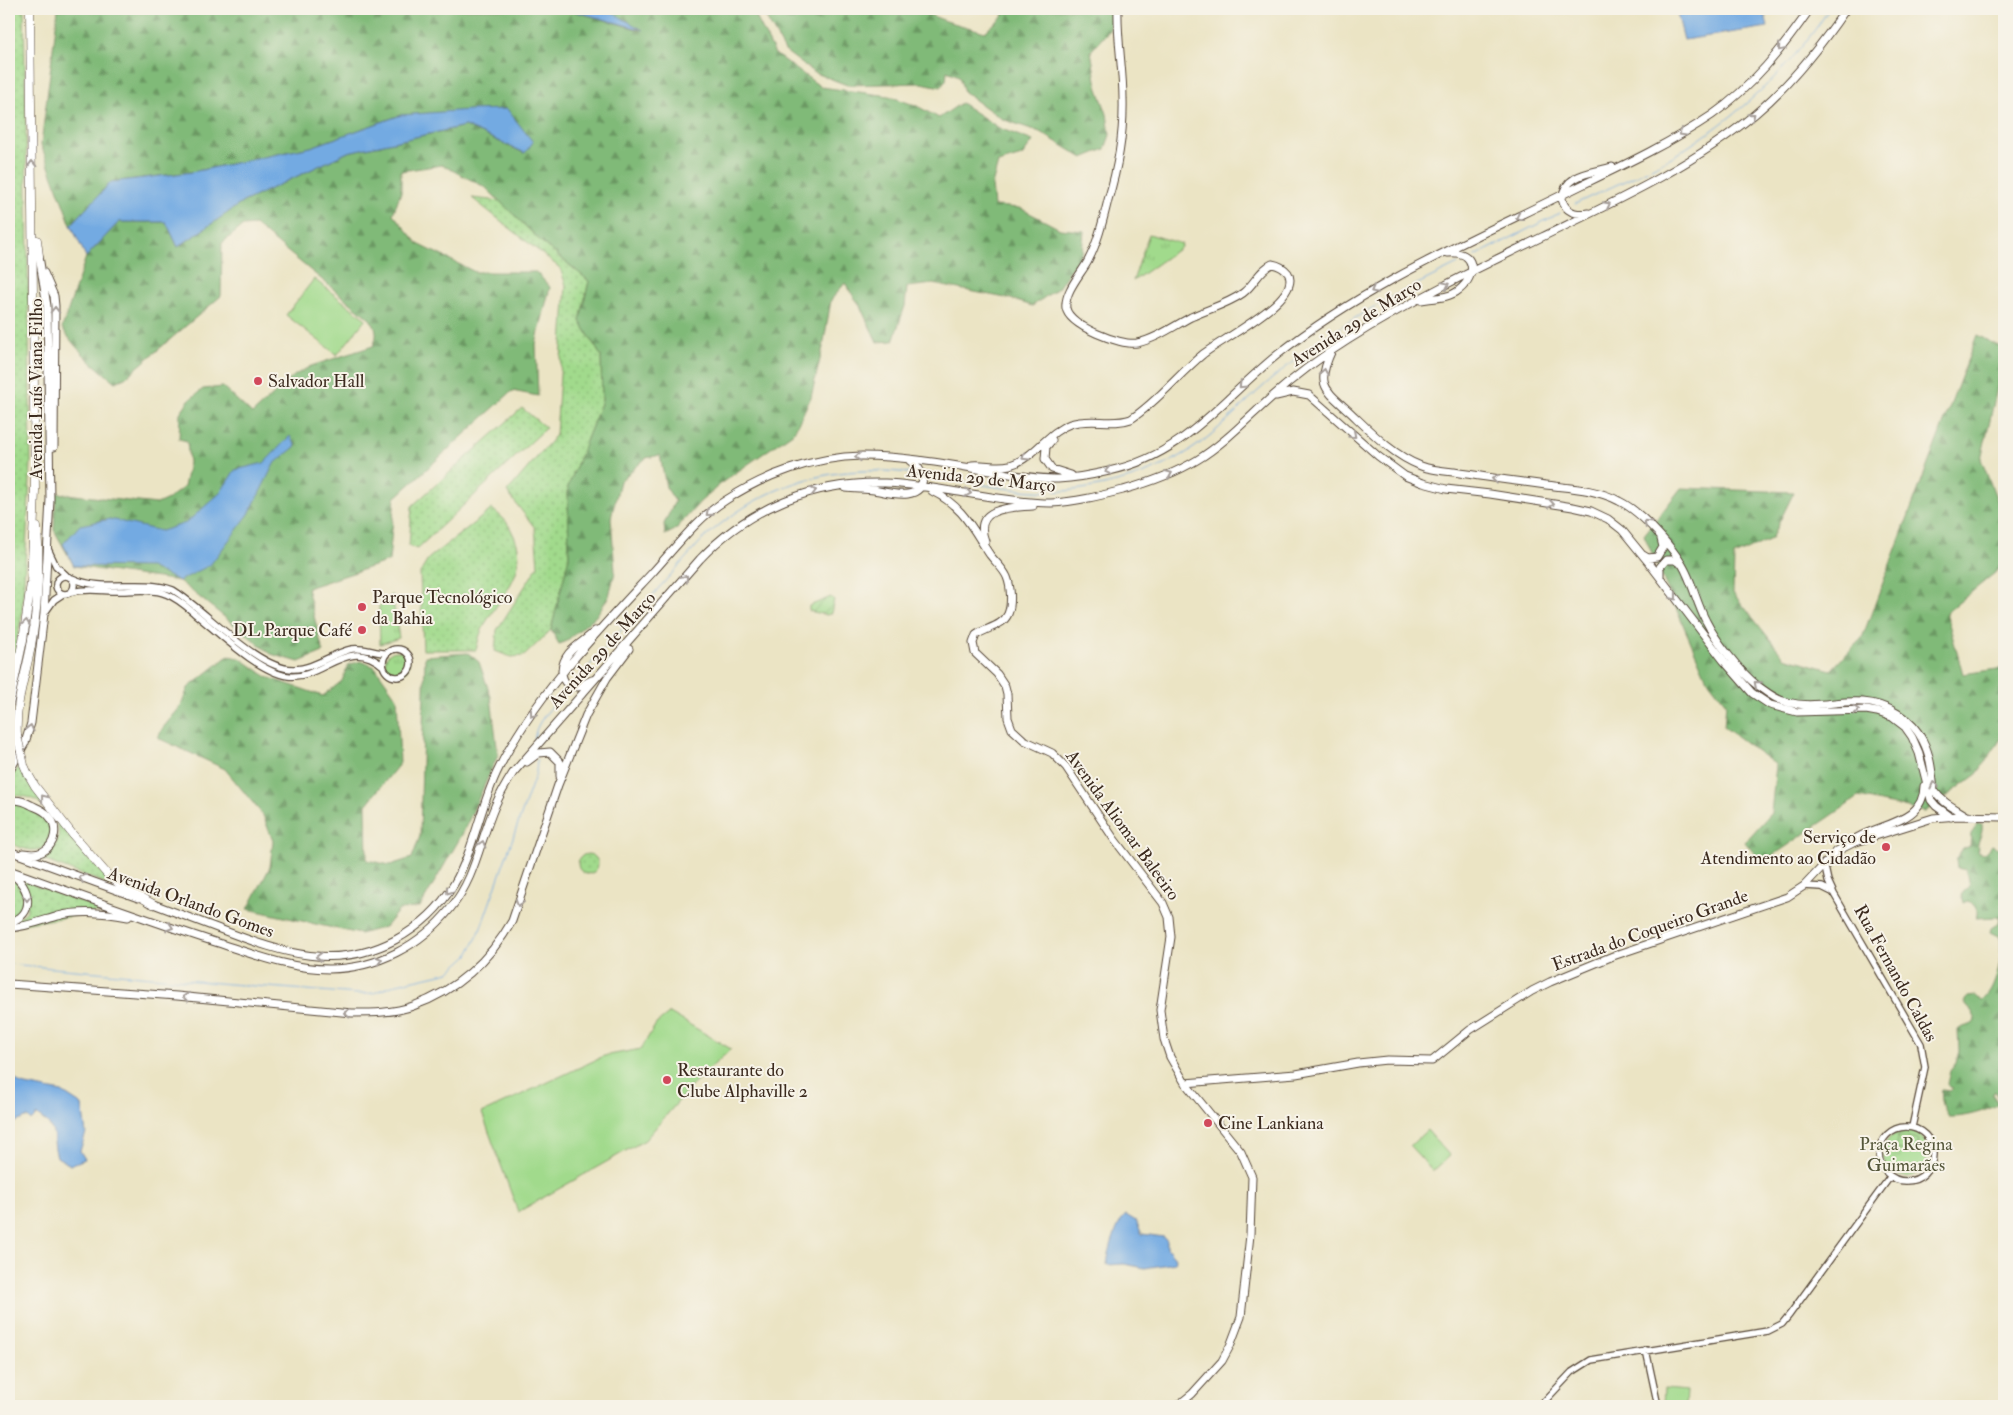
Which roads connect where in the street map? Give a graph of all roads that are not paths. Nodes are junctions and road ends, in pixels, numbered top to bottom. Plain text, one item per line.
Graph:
1 (30, 9) edge
2 (1118, 9) edge
3 (1810, 9) edge
4 (1846, 9) edge
5 (1627, 163) junction
6 (32, 191) junction
7 (1562, 195) junction
8 (1592, 213) junction
9 (1442, 254) junction
10 (39, 256) joint
11 (1471, 273) junction
12 (1411, 303) junction
13 (1332, 350) junction
14 (1271, 398) junction
15 (1080, 422) junction
16 (907, 459) junction
17 (960, 467) junction
18 (1082, 476) junction
19 (829, 487) junction
20 (923, 488) junction
21 (34, 491) junction
22 (1054, 503) junction
23 (1659, 535) junction
24 (47, 539) junction
25 (1639, 552) junction
26 (1000, 567) junction
27 (1685, 569) junction
28 (69, 576) junction
29 (1662, 581) junction
30 (72, 592) junction
31 (63, 594) junction
32 (667, 599) junction
33 (44, 614) junction
34 (386, 653) junction
35 (383, 666) junction
36 (599, 676) junction
37 (562, 677) junction
38 (9, 705) edge
39 (9, 772) edge
40 (513, 773) junction
41 (1924, 776) junction
42 (558, 786) junction
43 (9, 801) edge
44 (1951, 816) junction
45 (1968, 816) junction
46 (2004, 817) edge
47 (1845, 846) junction
48 (9, 851) edge
49 (1824, 864) junction
50 (9, 871) edge
51 (1828, 881) junction
52 (1804, 886) junction
53 (1822, 887) junction
54 (1834, 894) junction
55 (153, 904) junction
56 (148, 920) junction
57 (9, 922) edge
58 (9, 928) edge
59 (367, 951) joint
60 (331, 970) joint
61 (9, 984) edge
62 (1185, 1083) junction
63 (1912, 1127) junction
64 (1890, 1177) junction
65 (1646, 1350) junction
66 (1177, 1406) edge
67 (1540, 1406) edge
68 (1658, 1406) edge

6 -> 1 highway, Avenida Luís Viana Filho
2 - 15 main road
3 -> 5 main road, Avenida 29 de Março
8 -> 4 main road, Avenida 29 de Março
5 - 7 main road, Avenida 29 de Março
5 - 7 main road
6 - 10 highway
6 - 21 highway, Avenida Luís Viana Filho
7 - 8 main road
7 -> 9 main road, Avenida 29 de Março
8 - 11 main road, Avenida 29 de Março
9 - 11 main road
9 -> 18 main road, Avenida 29 de Março
24 -> 10 main road, Avenida Luís Viana Filho
12 -> 11 main road, Avenida 29 de Março
11 - 12 main road
12 - 13 main road, Avenida 29 de Março
13 - 14 main road, Avenida 29 de Março
23 -> 13 main road
22 -> 14 main road, Avenida 29 de Março
14 -> 25 main road
15 -> 17 main road
15 - 18 main road
16 - 17 main road, Avenida 29 de Março
16 - 20 main road
16 -> 37 main road, Avenida 29 de Março
17 - 18 main road, Avenida 29 de Março
19 - 20 main road, Avenida 29 de Março
19 - 20 main road
32 -> 19 main road, Avenida 29 de Março
20 -> 22 main road, Avenida 29 de Março
20 - 26 main road, Avenida Aliomar Baleeiro
38 -> 21 highway, Avenida Luís Viana Filho
55 -> 21 highway, bridge
22 - 26 main road, Avenida Aliomar Baleeiro
23 - 25 main road
23 - 27 main road
24 - 28 street
24 - 33 main road, Avenida Luís Viana Filho
25 - 29 main road
26 - 62 main road, Avenida Aliomar Baleeiro
27 - 29 main road
45 -> 27 main road
28 - 30 street
28 - 31 street
28 - 34 street
29 -> 41 main road
30 - 31 street
30 - 35 street
31 - 33 street
32 - 36 main road, Avenida 29 de Março
32 - 42 main road
39 -> 33 main road, Avenida Luís Viana Filho
34 - 35 street
34 - 35 street
36 - 37 main road
36 - 40 main road, Avenida 29 de Março
37 -> 59 main road, Avenida 29 de Março
40 - 42 main road
60 -> 40 main road, Avenida 29 de Março
41 - 44 main road
41 - 47 main road
42 -> 61 main road
43 - 48 main road
44 - 45 main road, Estrada do Coqueiro Grande
44 - 47 main road, Estrada do Coqueiro Grande
45 - 46 main road, Estrada do Coqueiro Grande
47 - 49 main road, Estrada do Coqueiro Grande
55 -> 48 main road, Avenida Orlando Gomes
49 - 51 street, Rua Fernando Caldas
49 - 52 main road, Estrada do Coqueiro Grande
50 - 56 main road, Avenida Orlando Gomes
50 -> 57 main road
51 - 53 street
51 - 54 street, Rua Fernando Caldas
52 - 53 street, Rua Fernando Caldas
52 - 62 main road, Estrada do Coqueiro Grande
53 - 54 street, Rua Fernando Caldas
54 - 63 street, Rua Fernando Caldas
59 -> 55 main road, Avenida Orlando Gomes
56 - 58 main road
56 -> 60 main road, Avenida Orlando Gomes
62 - 66 main road, Avenida Aliomar Baleeiro
63 - 64 street
63 - 64 street
64 - 65 street
65 - 67 street
65 - 68 street

